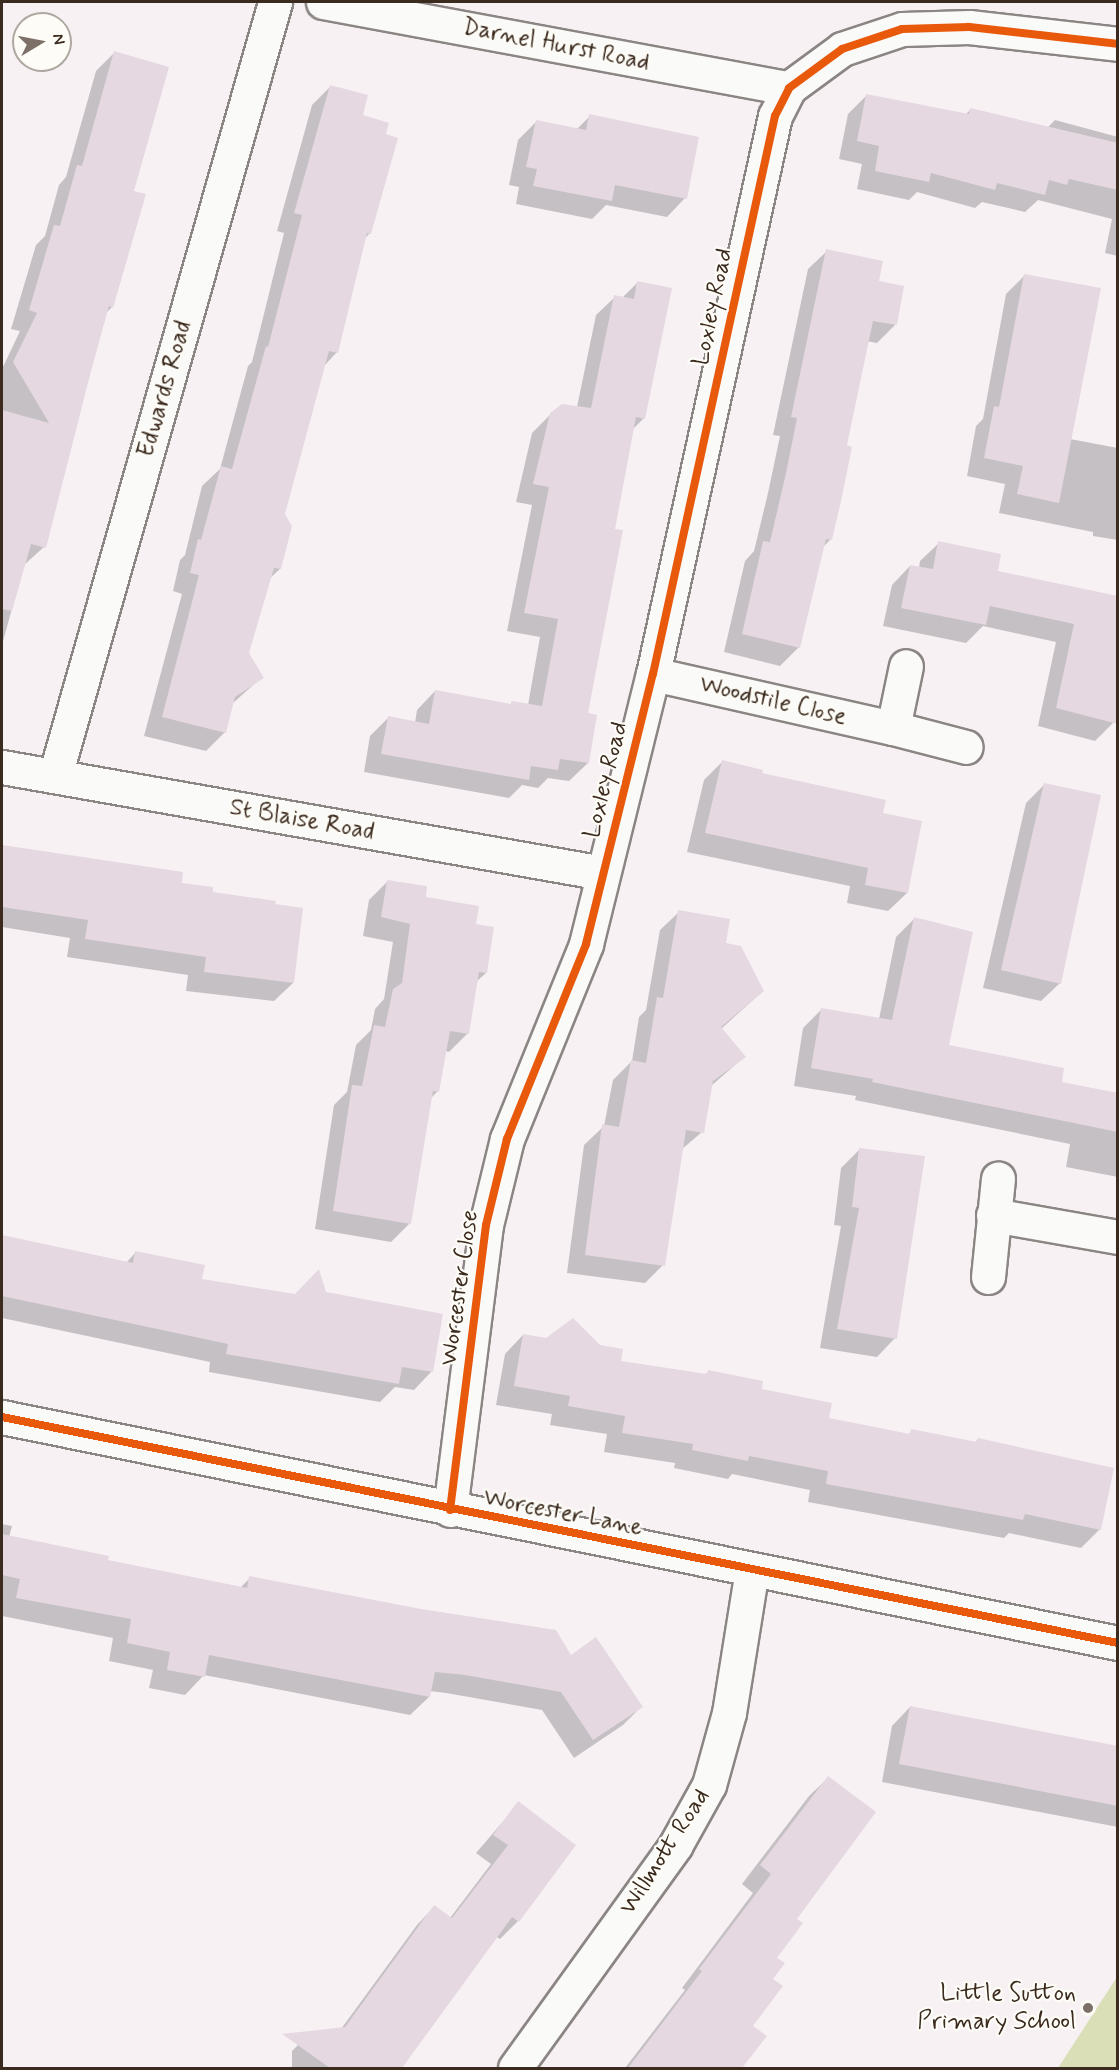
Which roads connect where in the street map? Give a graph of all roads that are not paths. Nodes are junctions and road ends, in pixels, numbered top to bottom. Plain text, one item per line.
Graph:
1 (275, 2) edge
2 (323, 2) edge
3 (1118, 44) edge
4 (789, 88) junction
5 (906, 666) dead end
6 (653, 674) junction
7 (893, 728) junction
8 (966, 747) dead end
9 (2, 767) edge
10 (55, 776) junction
11 (603, 873) junction
12 (998, 1179) dead end
13 (993, 1215) junction
14 (1118, 1237) edge
15 (988, 1277) dead end
16 (2, 1417) edge
17 (450, 1510) junction
18 (752, 1570) junction
19 (1118, 1643) edge
20 (515, 2068) edge

1 - 10 street, Edwards Road
2 - 4 street, Darnel Hurst Road
3 - 4 street, Loxley Road
4 - 6 street, Loxley Road
5 - 7 street
6 - 7 street, Woodstile Close
6 - 11 street, Loxley Road
7 - 8 street, Woodstile Close
9 - 10 street, St Blaise Road
10 - 11 street, St Blaise Road
11 - 17 street, Worcester Close
12 - 13 street
13 - 14 street
13 - 15 street
16 - 17 street, Worcester Lane
17 - 18 street, Worcester Lane
18 - 19 street, Worcester Lane
18 - 20 street, Willmott Road

